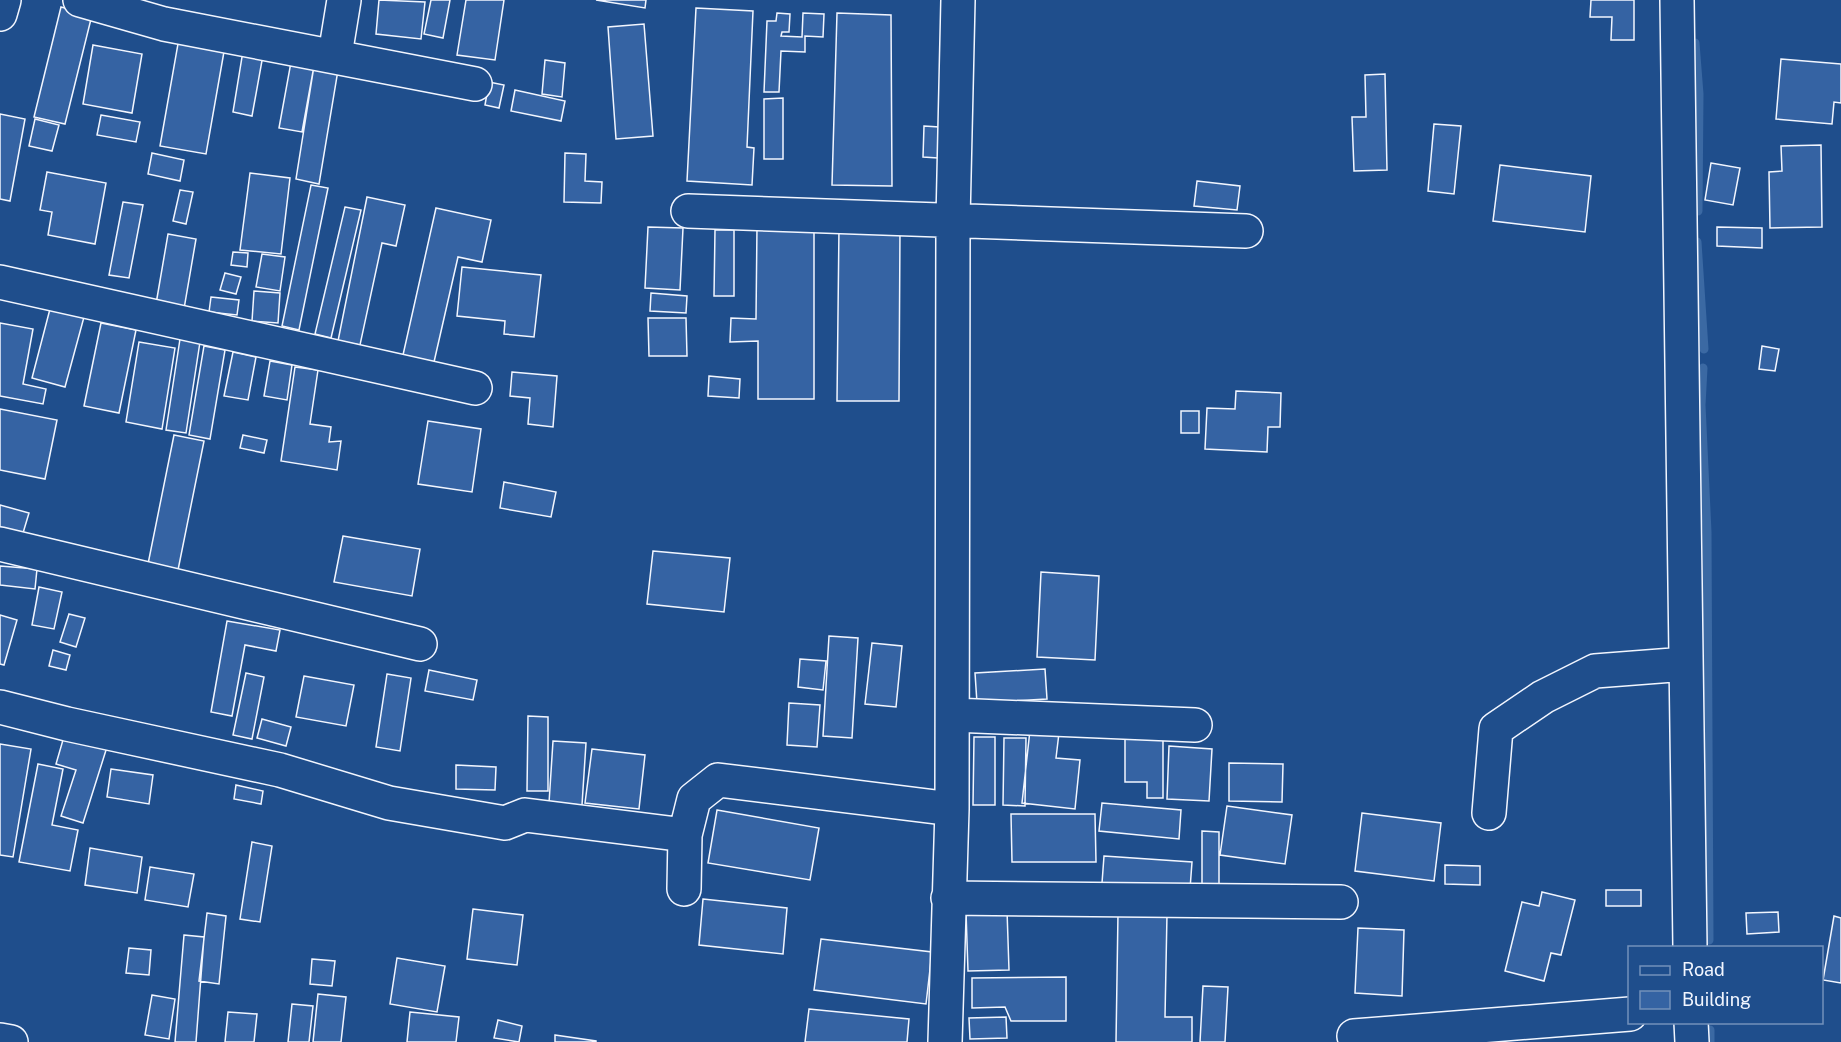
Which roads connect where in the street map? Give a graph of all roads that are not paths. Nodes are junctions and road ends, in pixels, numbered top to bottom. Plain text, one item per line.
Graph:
1 (4, 0) edge
2 (80, 0) edge
3 (344, 0) edge
4 (958, 0) edge
5 (1677, 0) edge
6 (0, 14) edge
7 (335, 55) junction
8 (475, 84) dead end
9 (688, 211) dead end
10 (953, 220) junction
11 (1246, 231) dead end
12 (0, 282) edge
13 (475, 388) dead end
14 (0, 544) edge
15 (420, 644) dead end
16 (1686, 664) junction
17 (0, 706) edge
18 (953, 715) junction
19 (1195, 726) dead end
20 (952, 808) junction
21 (1489, 813) dead end
22 (685, 835) junction
23 (684, 889) dead end
24 (948, 898) junction
25 (1341, 902) dead end
26 (1690, 946) edge
27 (1628, 1014) edge
28 (1691, 1024) edge
29 (1354, 1036) dead end
30 (0, 1040) edge
31 (11, 1042) edge
32 (945, 1042) edge
33 (1692, 1042) edge

1 - 6 street
2 - 7 street
3 - 7 street
4 - 10 street
5 - 16 street
7 - 8 street
9 - 10 street
10 - 11 street
10 - 18 street
12 - 13 street
14 - 15 street
16 - 21 street
16 - 26 street
17 - 22 street
18 - 19 street
18 - 20 street
20 - 22 street
20 - 24 street
22 - 23 street
24 - 25 street
24 - 32 street
27 - 29 street
28 - 33 street
30 - 31 street

